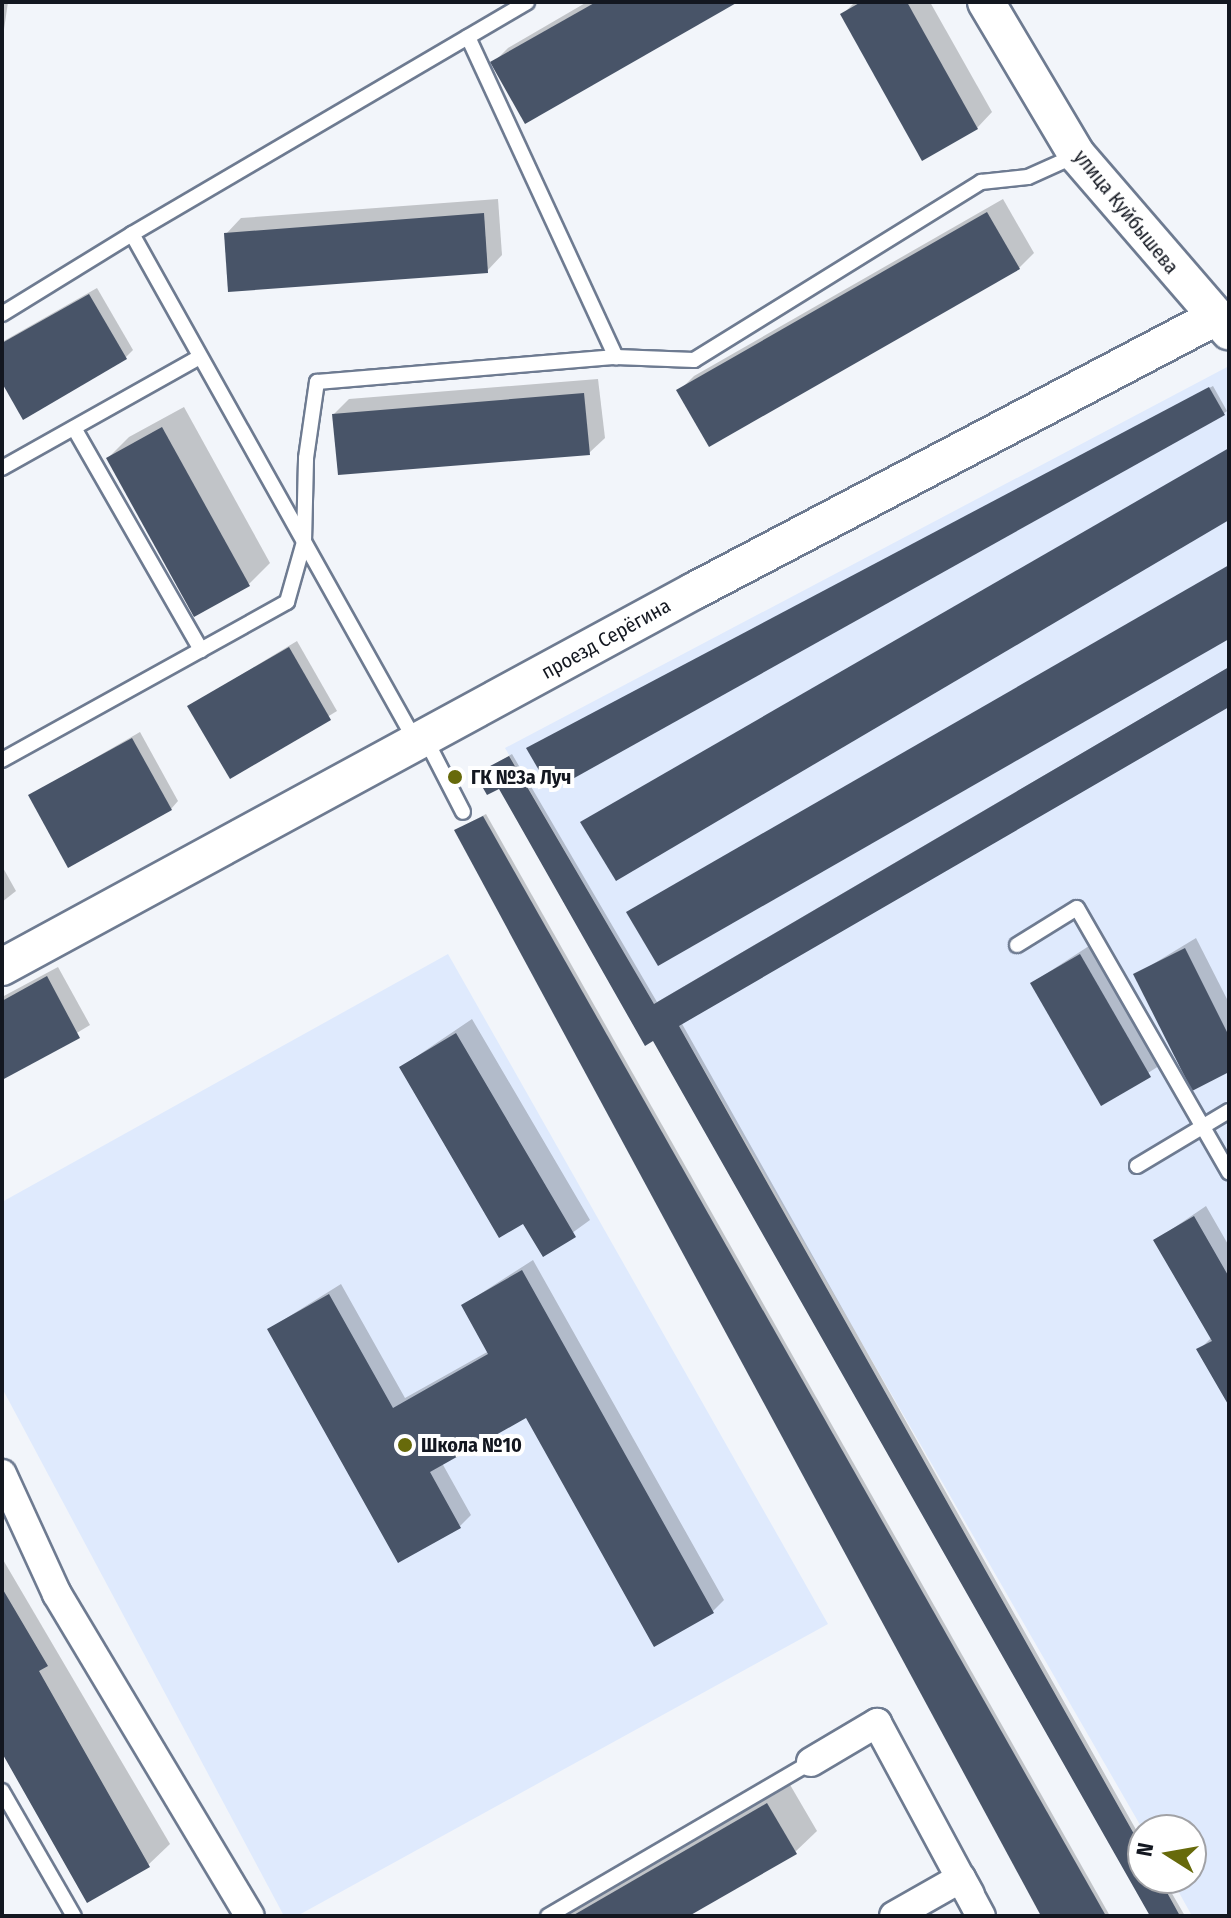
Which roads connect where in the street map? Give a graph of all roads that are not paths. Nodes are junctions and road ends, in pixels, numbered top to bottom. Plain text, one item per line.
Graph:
1 (527, 2) edge
2 (986, 2) edge
3 (468, 37) junction
4 (1077, 155) junction
5 (132, 234) junction
6 (2, 314) edge
7 (1222, 324) edge
8 (200, 357) junction
9 (616, 357) junction
10 (74, 428) junction
11 (2, 468) edge
12 (304, 542) junction
13 (201, 650) junction
14 (421, 740) junction
15 (2, 760) edge
16 (463, 812) dead end
17 (1017, 945) dead end
18 (2, 967) edge
19 (1229, 1111) edge
20 (1203, 1127) junction
21 (1137, 1166) dead end
22 (1229, 1172) edge
23 (2, 1474) edge
24 (2, 1791) edge
25 (961, 1878) junction
26 (898, 1913) edge
27 (243, 1914) edge
28 (74, 1916) edge
29 (548, 1916) edge
30 (981, 1916) edge

1 - 3 lane
2 - 4 street, улица Куйбышева
3 - 5 lane
3 - 9 lane
4 - 7 street, улица Куйбышева
4 - 9 lane
5 - 6 lane
5 - 8 lane
7 - 14 street, проезд Серёгина
8 - 10 lane
8 - 12 lane
9 - 12 lane
10 - 11 lane
10 - 13 lane
12 - 13 lane
12 - 14 lane
13 - 15 lane
14 - 16 lane
14 - 18 street, проезд Серёгина
17 - 20 lane
19 - 20 lane
20 - 21 lane
20 - 22 lane
23 - 27 street
24 - 28 lane
25 - 26 street
25 - 29 lane
25 - 30 street

